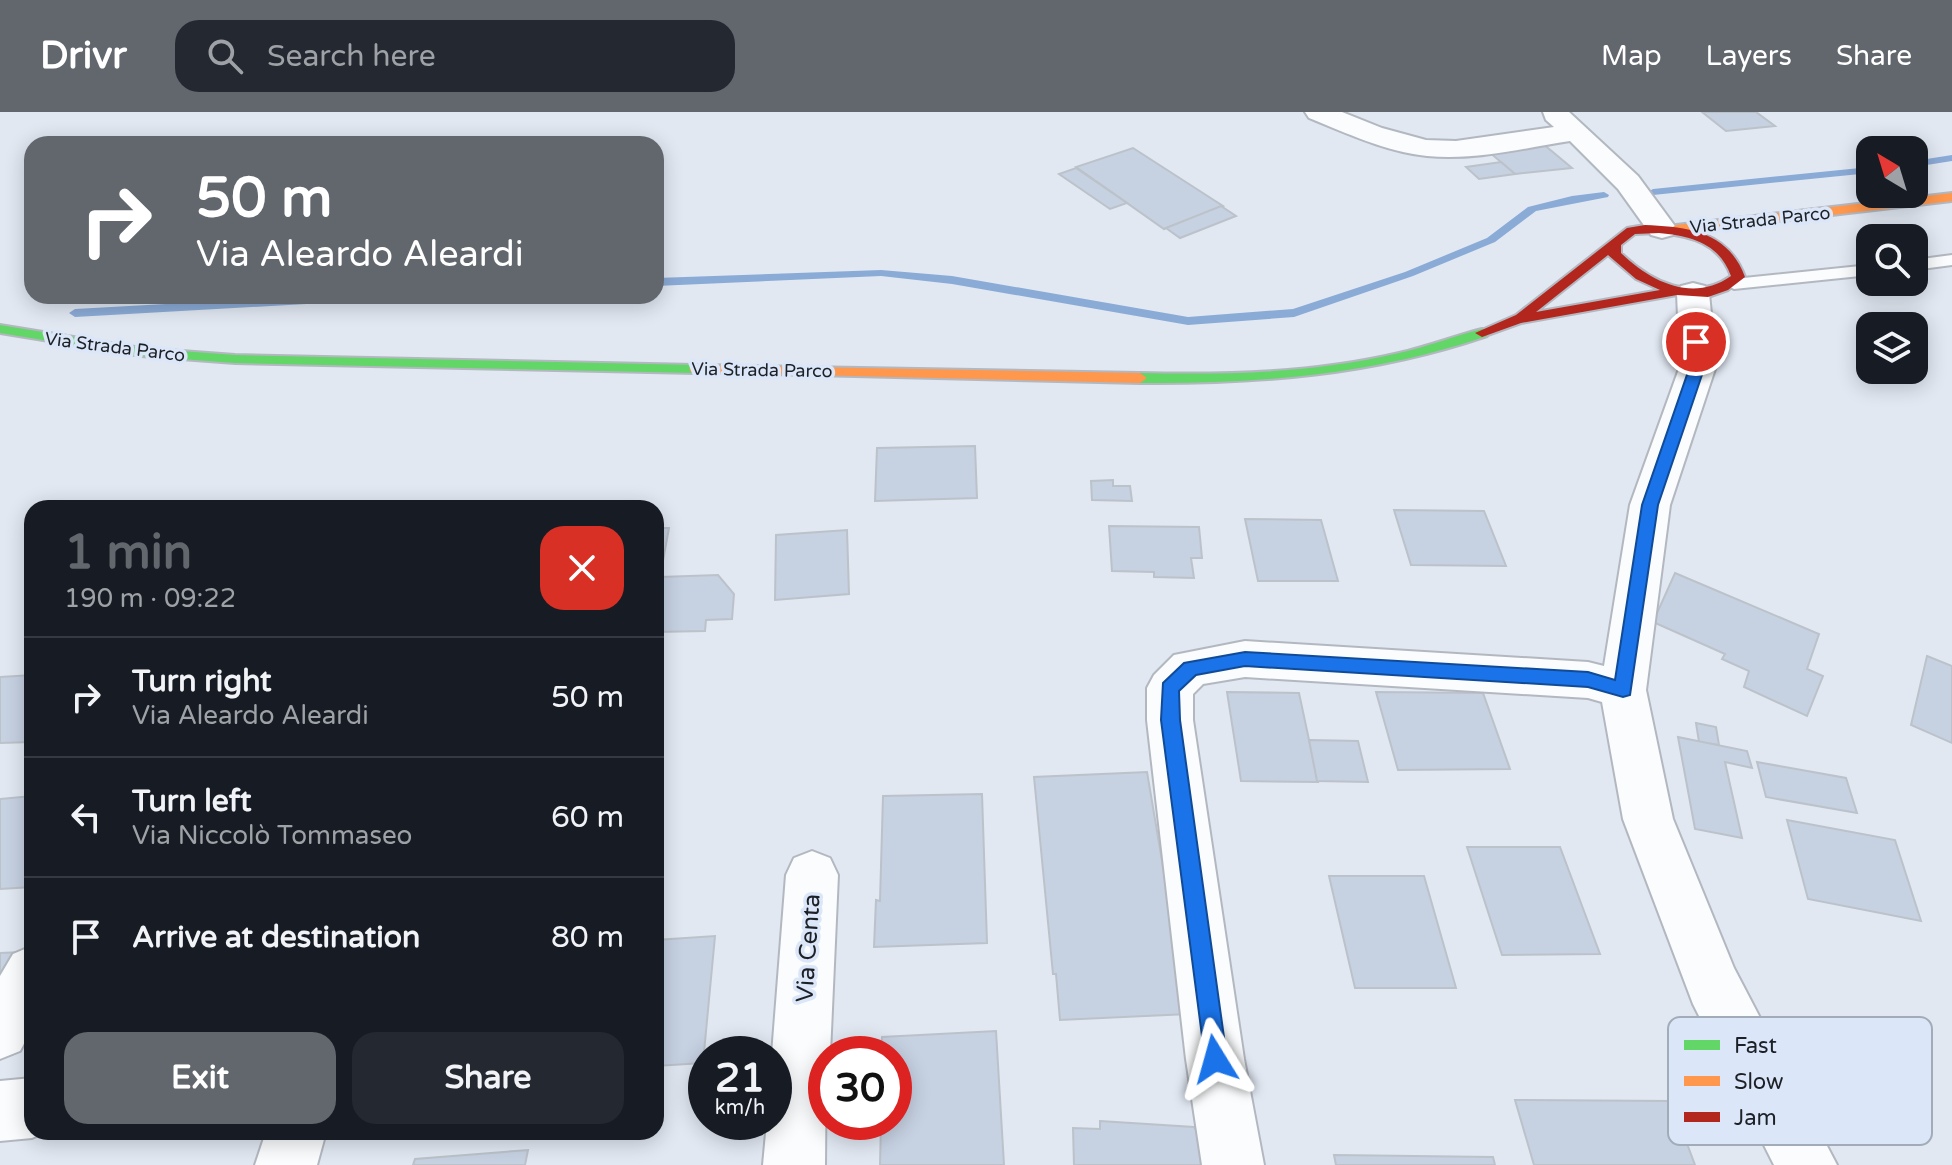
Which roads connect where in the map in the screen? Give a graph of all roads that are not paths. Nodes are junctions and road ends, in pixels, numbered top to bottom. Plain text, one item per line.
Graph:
1 (1318, 112) edge
2 (1554, 112) edge
3 (1578, 132) junction
4 (1952, 197) edge
5 (1847, 212) junction
6 (1667, 229) junction
7 (1783, 238) dead end
8 (1615, 244) junction
9 (1952, 260) edge
10 (1928, 263) edge
11 (1856, 270) edge
12 (1741, 271) junction
13 (1685, 292) junction
14 (1518, 319) junction
15 (0, 329) edge
16 (1623, 690) junction
17 (812, 875) dead end
18 (24, 988) edge
19 (1730, 1017) edge
20 (0, 1031) edge
21 (24, 1109) edge
22 (0, 1111) edge
23 (294, 1140) edge
24 (1796, 1145) edge
25 (286, 1165) edge
26 (794, 1165) edge
27 (1233, 1165) edge
28 (1806, 1165) edge

1 - 3 street
2 - 3 street
3 - 6 street
4 - 5 main road, Via Strada Parco
5 - 6 main road, Via Strada Parco
5 - 7 main road, Via Strada Parco
6 - 8 main road, Via Strada Parco
6 - 12 main road
8 - 13 main road
8 - 14 main road, Via Strada Parco
9 - 10 lane
11 - 12 lane
12 - 13 main road, Via Strada Parco
13 - 14 main road, Via Strada Parco
13 - 16 street
14 - 15 main road, Via Strada Parco
16 - 19 street
16 - 27 street
17 - 26 street, Via Centa
18 - 20 street
21 - 22 street
23 - 25 street
24 - 28 street

